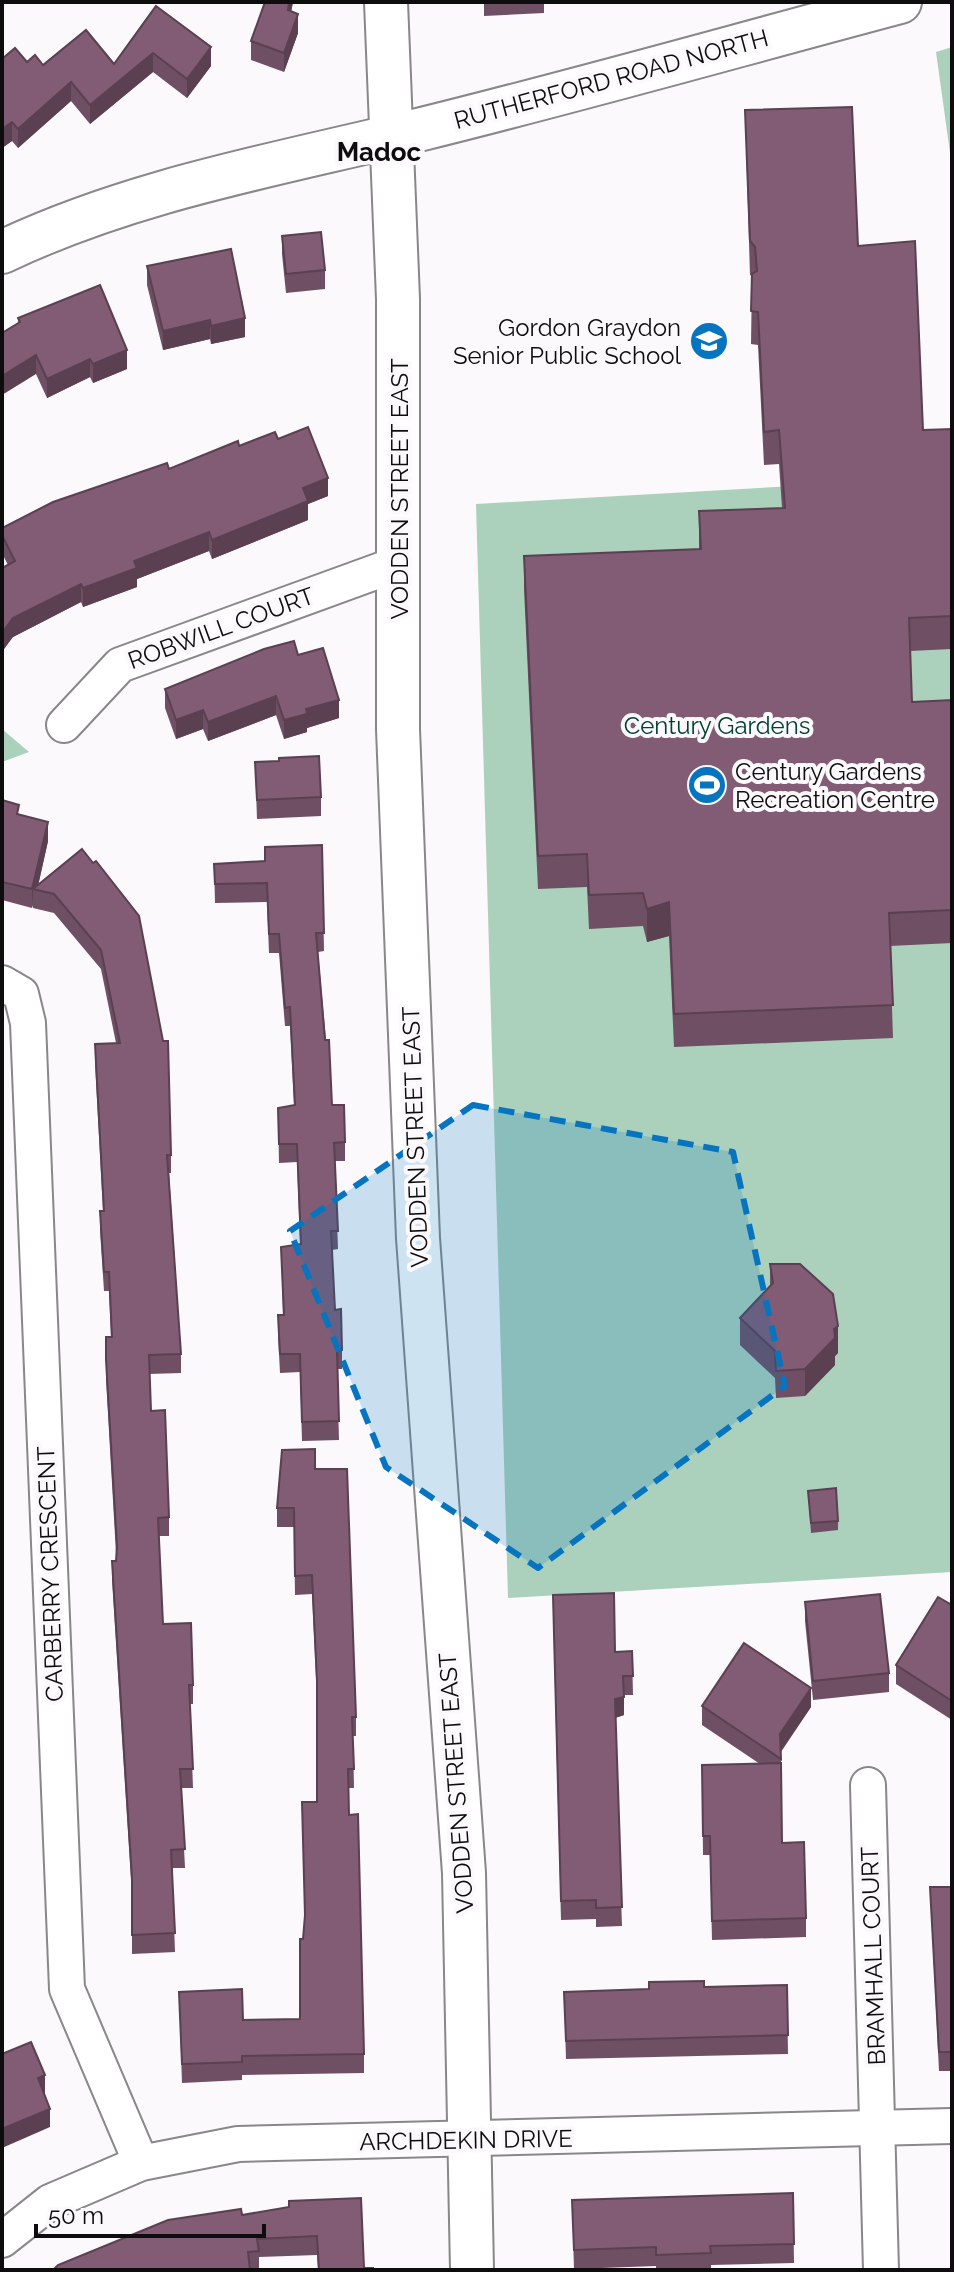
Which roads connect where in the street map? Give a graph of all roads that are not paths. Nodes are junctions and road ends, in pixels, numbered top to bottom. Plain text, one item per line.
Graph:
1 (386, 2) edge
2 (900, 2) edge
3 (391, 134) junction
4 (2, 252) edge
5 (400, 563) junction
6 (64, 725) dead end
7 (2, 983) edge
8 (868, 1785) dead end
9 (952, 2126) edge
10 (878, 2127) junction
11 (468, 2141) junction
12 (141, 2163) junction
13 (2, 2240) edge
14 (472, 2270) edge
15 (881, 2270) edge

1 - 3 street, VODDEN STREET EAST
2 - 3 street, RUTHERFORD ROAD NORTH
3 - 4 street, RUTHERFORD ROAD NORTH
3 - 5 street, VODDEN STREET EAST
5 - 6 street, ROBWILL COURT
5 - 11 street, VODDEN STREET EAST
7 - 12 street, CARBERRY CRESCENT
8 - 10 street, BRAMHALL COURT
9 - 10 street, ARCHDEKIN DRIVE
10 - 11 street, ARCHDEKIN DRIVE
10 - 15 street, BRAMHALL COURT
11 - 12 street, ARCHDEKIN DRIVE
11 - 14 street, VODDEN STREET EAST
12 - 13 street, ARCHDEKIN DRIVE

